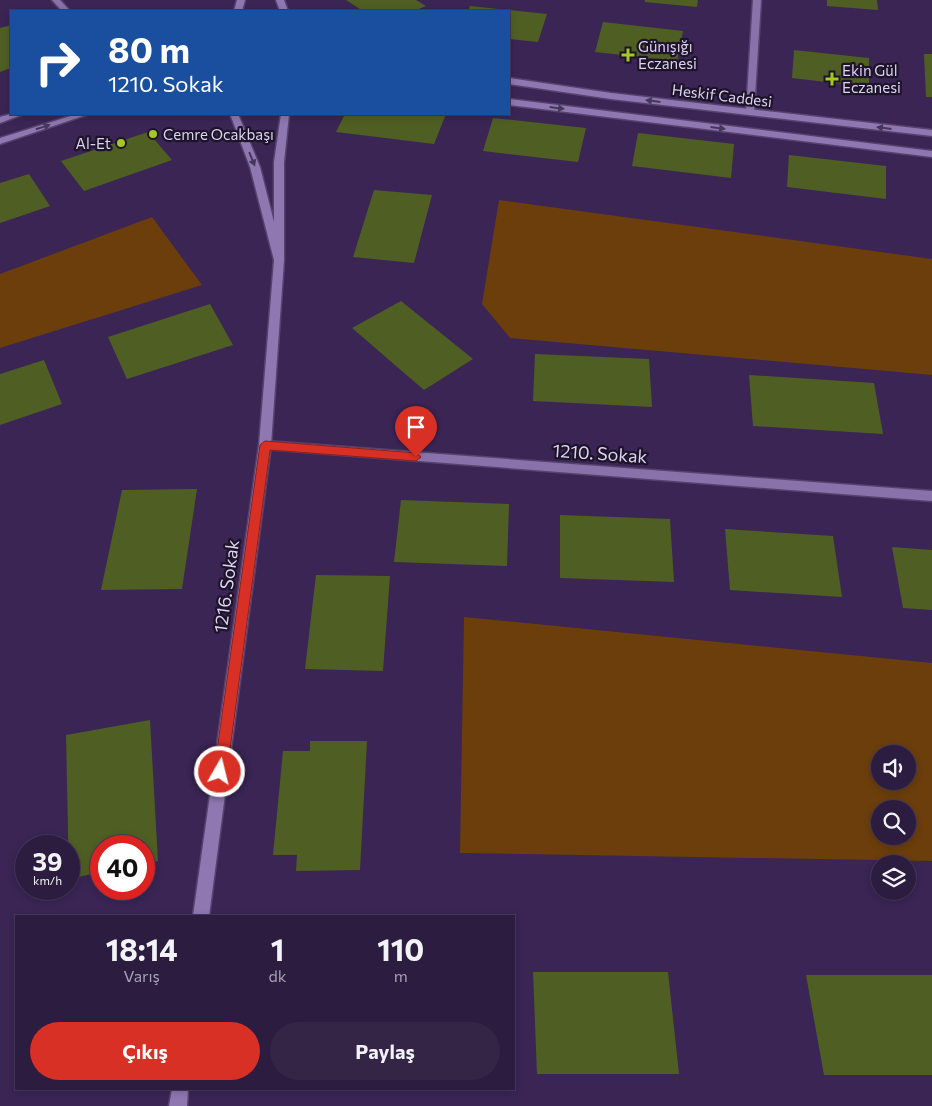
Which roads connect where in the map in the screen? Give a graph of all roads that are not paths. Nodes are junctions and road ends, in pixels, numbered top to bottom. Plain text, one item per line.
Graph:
1 (56, 0) edge
2 (757, 0) edge
3 (65, 10) edge
4 (510, 81) edge
5 (510, 102) edge
6 (750, 112) junction
7 (17, 115) edge
8 (82, 115) edge
9 (234, 115) edge
10 (284, 115) edge
11 (0, 120) edge
12 (932, 134) edge
13 (0, 141) edge
14 (932, 154) edge
15 (279, 260) junction
16 (265, 445) junction
17 (932, 496) edge
18 (201, 915) edge
19 (180, 1090) edge
20 (178, 1106) edge

1 - 3 street
2 - 6 street
6 -> 4 street, Heskif Caddesi
5 -> 14 street
12 -> 6 street, Heskif Caddesi
7 - 11 street
13 -> 8 street
9 -> 15 street
10 - 15 street
15 - 16 street, 1216. Sokak
16 - 17 street, 1210. Sokak
16 - 18 street, 1216. Sokak
19 - 20 street

